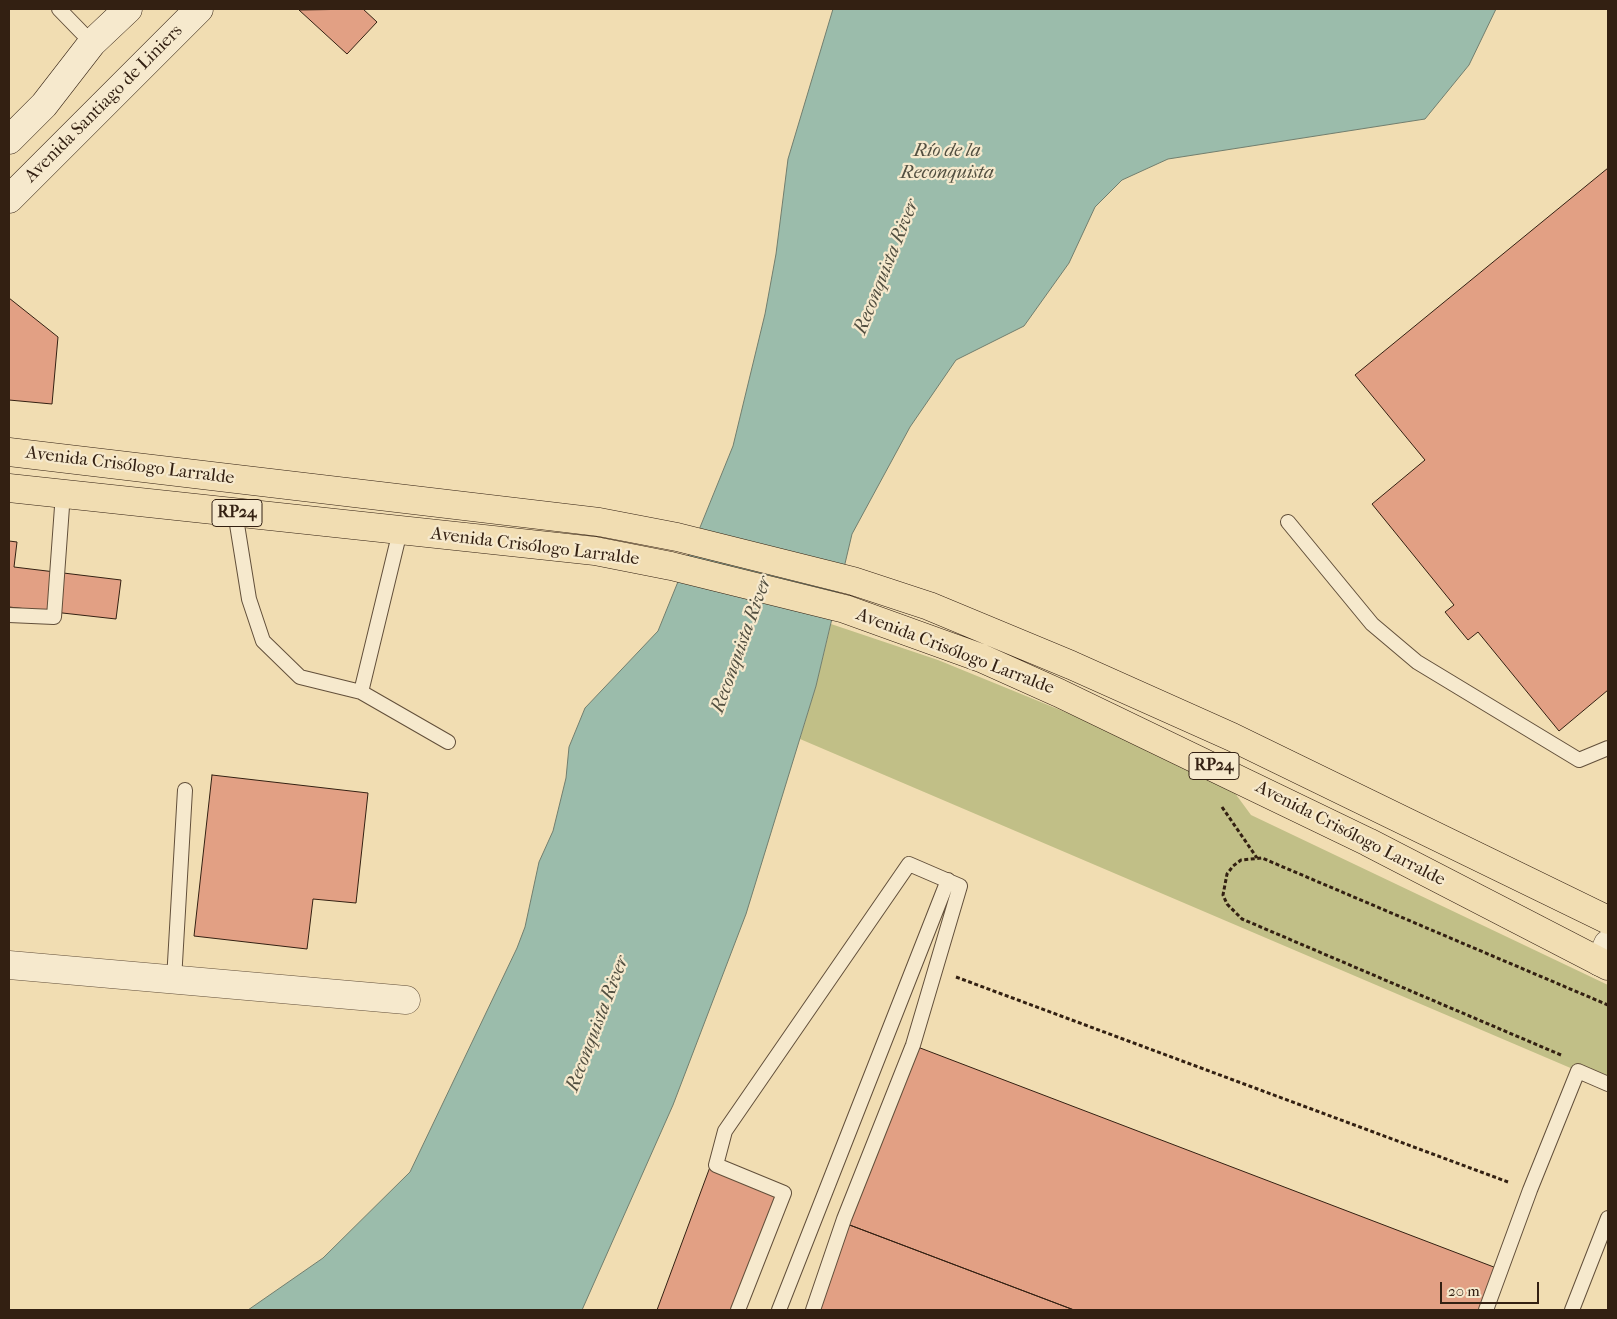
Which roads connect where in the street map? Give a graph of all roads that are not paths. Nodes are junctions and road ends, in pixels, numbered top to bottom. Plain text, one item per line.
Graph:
1 (59, 9) edge
2 (128, 9) edge
3 (199, 9) edge
4 (92, 43) junction
5 (44, 105) junction
6 (9, 128) edge
7 (9, 140) edge
8 (9, 199) edge
9 (9, 436) edge
10 (9, 452) edge
11 (59, 457) junction
12 (9, 488) edge
13 (63, 493) junction
14 (235, 512) junction
15 (1288, 522) dead end
16 (400, 531) junction
17 (9, 615) edge
18 (361, 692) junction
19 (448, 742) dead end
20 (1608, 748) edge
21 (185, 790) dead end
22 (948, 880) junction
23 (1608, 920) edge
24 (1606, 957) edge
25 (9, 965) edge
26 (174, 980) junction
27 (406, 1000) dead end
28 (1608, 1084) edge
29 (1608, 1218) edge
30 (738, 1310) edge
31 (779, 1310) edge
32 (813, 1310) edge
33 (1486, 1310) edge
34 (1572, 1310) edge

1 - 4 lane
2 - 4 main road
3 - 8 main road, Avenida Santiago de Liniers
4 - 5 main road
5 - 6 main road
5 - 7 main road
9 - 11 main road
10 - 11 main road, Avenida Crisólogo Larralde / RP24
11 - 23 main road, Avenida Crisólogo Larralde / RP24
12 - 13 main road, Avenida Crisólogo Larralde / RP24
13 - 14 main road, Avenida Crisólogo Larralde / RP24
13 - 17 lane
14 - 16 main road, Avenida Crisólogo Larralde / RP24
14 - 18 lane
15 - 20 lane
16 - 18 lane
16 - 24 main road, Avenida Crisólogo Larralde / RP24
18 - 19 lane
21 - 26 lane
22 - 30 lane
22 - 31 lane
22 - 32 lane
25 - 26 main road
26 - 27 main road
28 - 33 lane
29 - 34 lane

